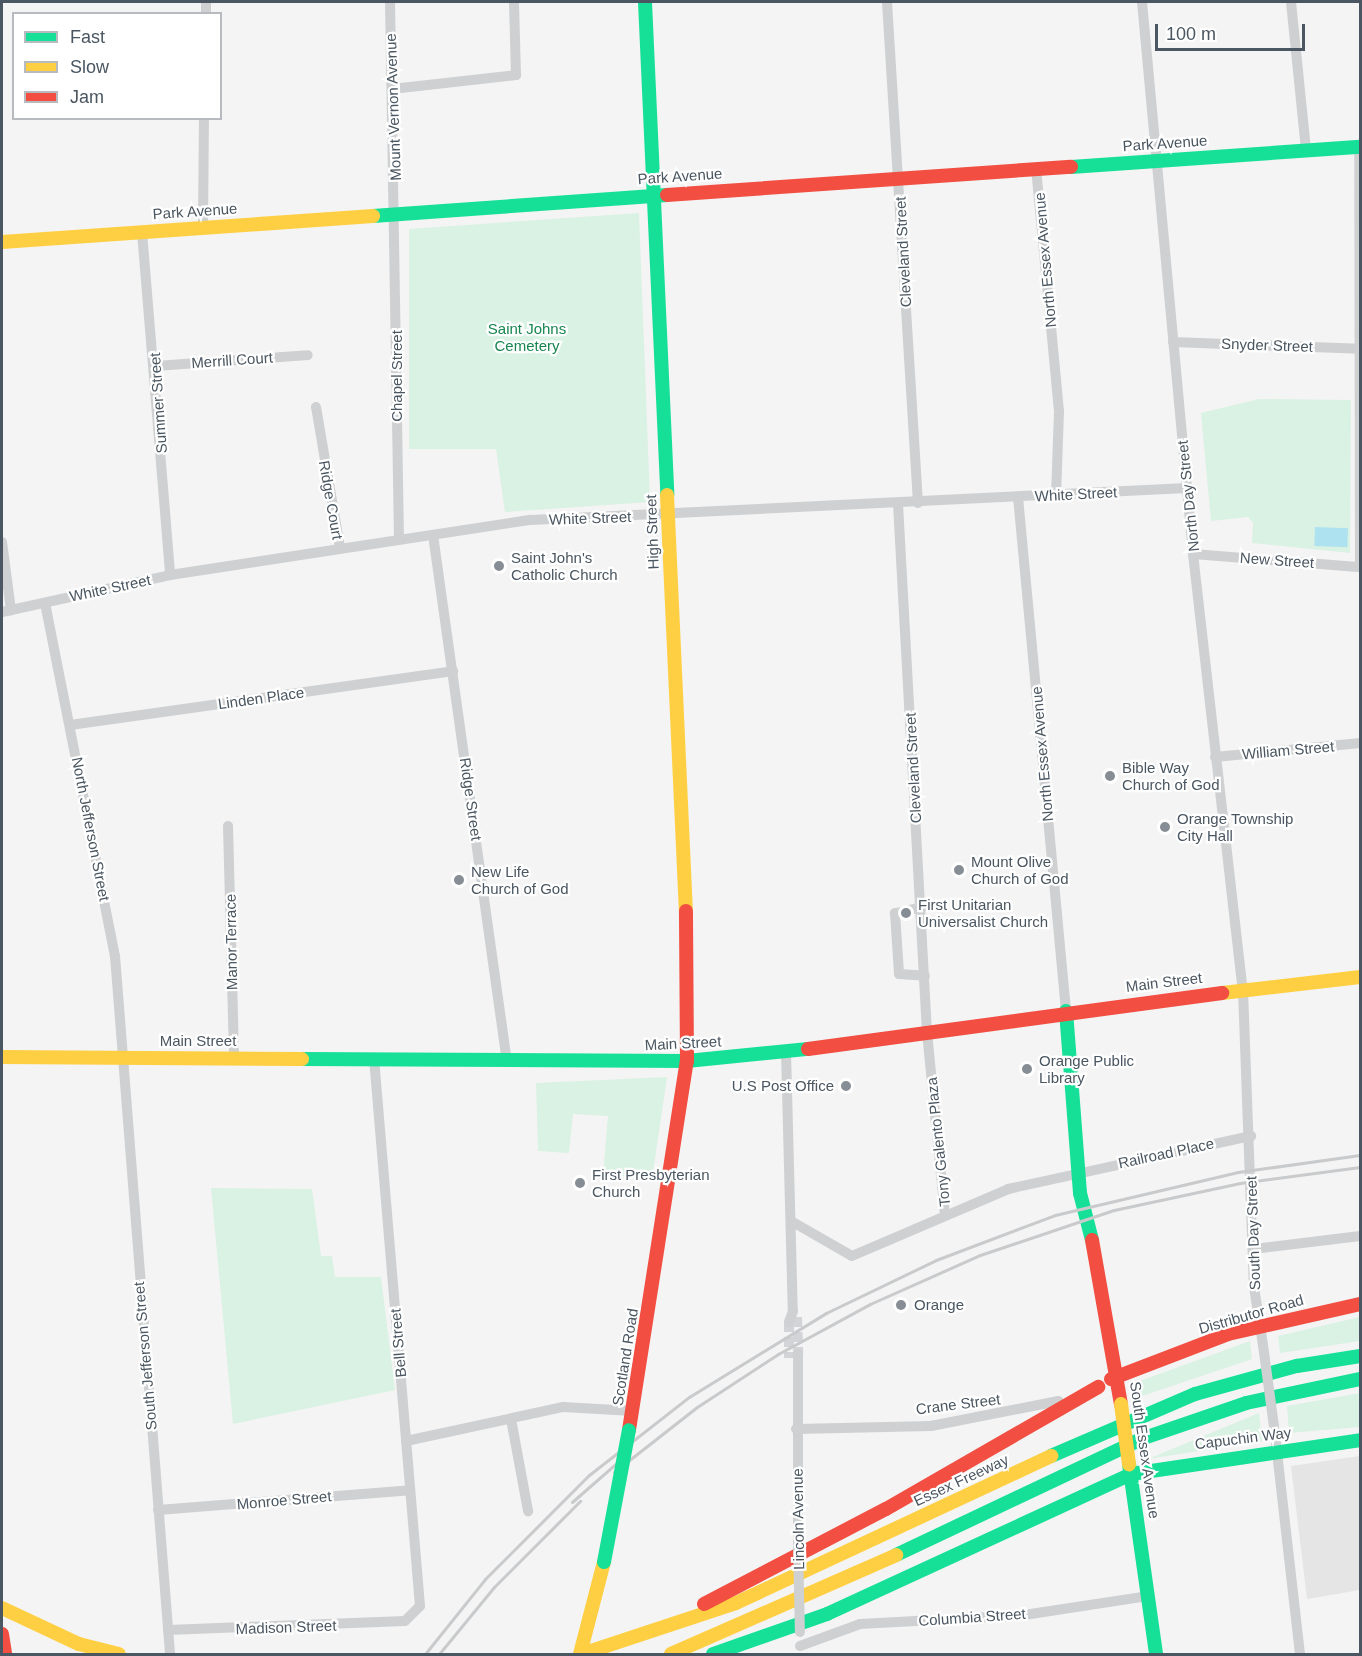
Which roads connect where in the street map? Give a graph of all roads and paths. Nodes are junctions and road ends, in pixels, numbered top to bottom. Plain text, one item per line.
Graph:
1 (390, 2) edge
2 (514, 2) edge
3 (645, 2) edge
4 (887, 2) edge
5 (1142, 2) edge
6 (1291, 2) edge
7 (392, 89) junction
8 (204, 120) edge
9 (1360, 147) edge
10 (1306, 150) junction
11 (1157, 159) junction
12 (1036, 168) junction
13 (899, 178) junction
14 (653, 195) junction
15 (396, 213) junction
16 (203, 227) junction
17 (142, 232) junction
18 (2, 242) edge
19 (1173, 342) junction
20 (1360, 349) edge
21 (309, 354) dead end
22 (156, 366) junction
23 (316, 407) dead end
24 (1360, 458) edge
25 (1187, 488) junction
26 (1056, 495) junction
27 (1018, 497) junction
28 (918, 503) junction
29 (898, 504) junction
30 (667, 515) junction
31 (433, 535) junction
32 (399, 539) junction
33 (2, 542) edge
34 (340, 547) junction
35 (1193, 554) junction
36 (1360, 567) edge
37 (171, 575) junction
38 (45, 603) junction
39 (6, 611) edge
40 (453, 671) junction
41 (70, 725) junction
42 (1360, 743) edge
43 (1215, 757) junction
44 (228, 826) dead end
45 (921, 907) junction
46 (925, 976) junction
47 (1360, 977) edge
48 (1243, 990) junction
49 (1066, 1011) junction
50 (927, 1032) junction
51 (786, 1052) junction
52 (2, 1057) edge
53 (120, 1058) junction
54 (234, 1058) junction
55 (374, 1058) junction
56 (687, 1061) junction
57 (507, 1062) junction
58 (1251, 1136) junction
59 (1082, 1171) junction
60 (945, 1215) junction
61 (791, 1221) junction
62 (1360, 1236) edge
63 (1253, 1249) junction
64 (1360, 1304) edge
65 (793, 1316) tunnel mouth
66 (1260, 1327) junction
67 (794, 1356) tunnel mouth
68 (1360, 1356) edge
69 (1118, 1375) junction
70 (1360, 1379) edge
71 (1098, 1387) junction
72 (633, 1411) junction
73 (511, 1419) junction
74 (795, 1430) junction
75 (1360, 1440) edge
76 (406, 1441) junction
77 (1277, 1450) junction
78 (1130, 1469) junction
79 (410, 1490) junction
80 (158, 1510) junction
81 (528, 1511) dead end
82 (1148, 1596) junction
83 (2, 1608) edge
84 (405, 1621) joint
85 (168, 1630) junction
86 (2, 1634) edge
87 (618, 1645) junction
88 (2, 1648) edge
89 (800, 1650) edge
90 (169, 1652) edge
91 (5, 1654) edge
92 (15, 1654) edge
93 (118, 1654) edge
94 (581, 1654) edge
95 (671, 1654) edge
96 (713, 1654) edge
97 (1156, 1654) edge
98 (1300, 1654) edge

1 - 7 street, Mount Vernon Avenue
2 - 7 street
3 - 14 main road, High Street
4 - 13 street, Cleveland Street
5 - 11 street, North Day Street
6 - 10 street
7 - 15 street, Mount Vernon Avenue
8 - 16 street
9 - 10 main road, Park Avenue
9 - 20 street
10 - 11 main road, Park Avenue
11 - 12 main road, Park Avenue
11 - 19 street, North Day Street
12 - 13 main road, Park Avenue
12 - 26 street, North Essex Avenue
13 - 14 main road, Park Avenue
13 - 28 street, Cleveland Street
14 - 15 main road, Park Avenue
14 - 30 main road, High Street
15 - 16 main road, Park Avenue
15 - 32 street, Chapel Street
16 - 17 main road, Park Avenue
17 - 18 main road, Park Avenue
17 - 22 street, Summer Street
19 - 20 street, Snyder Street
19 - 25 street, North Day Street
20 - 24 street
21 - 22 street, Merrill Court
22 - 37 street, Summer Street
23 - 34 street, Ridge Court
24 - 36 street
25 - 26 street, White Street
25 - 35 street, North Day Street
26 - 27 street, White Street
27 - 28 street, White Street
27 - 49 street, North Essex Avenue
28 - 29 street, White Street
29 - 30 street, White Street
29 - 45 street, Cleveland Street
30 - 31 street, White Street
30 - 56 main road, High Street
31 - 32 street, White Street
31 - 40 street, Ridge Street
32 - 34 street, White Street
33 - 39 street
34 - 37 street, White Street
35 - 36 street, New Street
35 - 43 street, North Day Street
37 - 38 street, White Street
38 - 39 street, White Street
38 - 41 street, North Jefferson Street
40 - 41 street, Linden Place
40 - 57 street, Ridge Street
41 - 53 street, North Jefferson Street
42 - 43 street, William Street
43 - 48 street, North Day Street
44 - 54 street, Manor Terrace
45 - 46 street, Cleveland Street
45 - 46 street
46 - 50 street, Cleveland Street
47 - 48 main road, Main Street
48 - 49 main road, Main Street
48 - 58 street, South Day Street
49 - 50 main road, Main Street
49 - 59 main road, South Essex Avenue
50 - 51 main road, Main Street
50 - 60 street, Tony Galento Plaza
51 - 56 main road, Main Street
51 - 61 street
52 - 53 main road, Main Street
53 - 54 main road, Main Street
53 - 80 street, South Jefferson Street
54 - 55 main road, Main Street
55 - 57 main road, Main Street
55 - 76 street, Bell Street
56 - 57 main road, Main Street
56 - 72 main road, Scotland Road
58 - 59 street, Railroad Place
58 - 63 street, South Day Street
59 - 60 street, Tony Galento Plaza
59 - 69 main road, South Essex Avenue
60 - 61 street
61 - 65 street
62 - 63 street
63 - 66 street, South Day Street
64 - 66 main road, Distributor Road
66 - 69 main road, Distributor Road
66 - 77 street, South Day Street, bridge
67 - 74 street, Lincoln Avenue
68 - 87 main road, Essex Freeway
69 - 71 main road, Crane Street
69 - 78 main road, South Essex Avenue, bridge
70 - 95 main road
71 - 74 street, Crane Street
71 - 87 main road
72 - 73 street
72 - 94 main road, Scotland Road, bridge
73 - 76 street
73 - 81 street
74 - 89 street, Lincoln Avenue, bridge
75 - 77 main road, Capuchin Way
76 - 79 street, Bell Street
77 - 78 main road, Capuchin Way
77 - 98 street, South Day Street
78 - 82 main road, South Essex Avenue
78 - 96 main road, Capuchin Way
79 - 80 street, Monroe Street
79 - 84 street, Bell Street
80 - 85 street, South Jefferson Street
82 - 89 street, Columbia Street
82 - 97 main road, South Essex Avenue
83 - 93 main road
84 - 85 street, Madison Street
85 - 90 street, South Jefferson Street
86 - 91 main road, bridge
87 - 94 main road, Essex Freeway
88 - 92 main road

